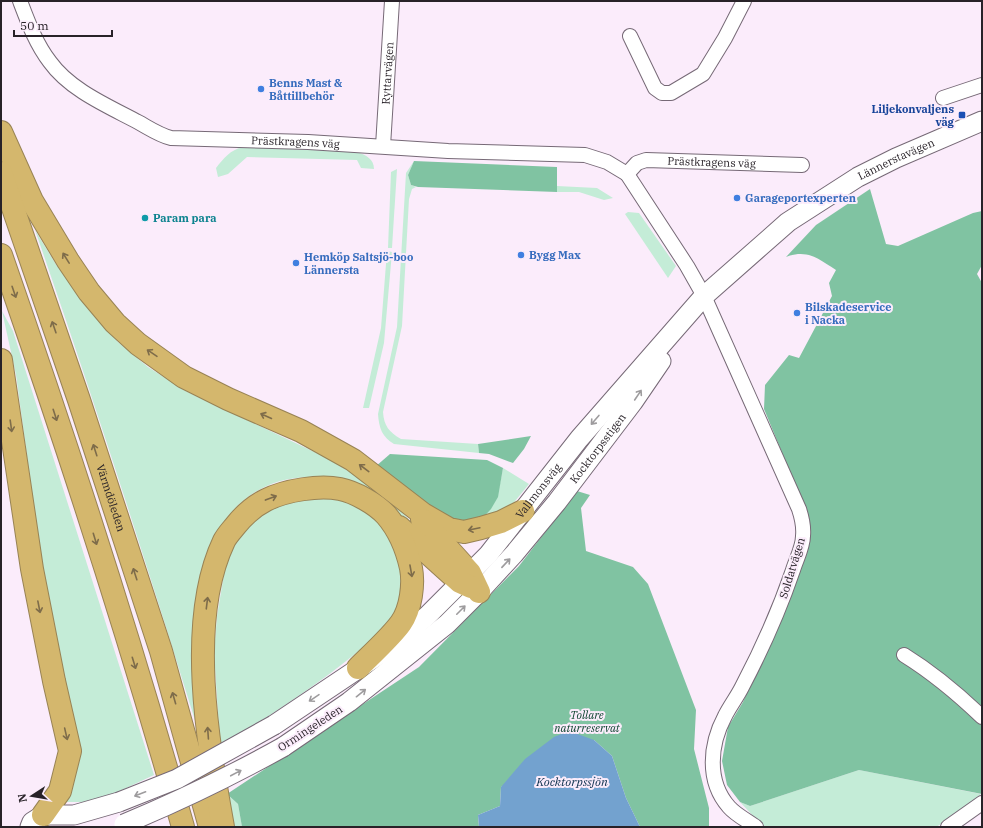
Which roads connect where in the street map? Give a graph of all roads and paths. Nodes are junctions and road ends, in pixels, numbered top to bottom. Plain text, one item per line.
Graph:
1 (20, 1) edge
2 (392, 1) edge
3 (744, 1) edge
4 (630, 36) dead end
5 (982, 86) edge
6 (943, 98) dead end
7 (982, 121) edge
8 (1, 132) edge
9 (383, 146) junction
10 (802, 165) dead end
11 (1, 173) edge
12 (627, 174) junction
13 (1, 255) edge
14 (704, 296) junction
15 (1, 360) edge
16 (392, 488) junction
17 (524, 511) junction
18 (385, 514) junction
19 (470, 582) junction
20 (904, 655) dead end
21 (358, 668) junction
22 (982, 717) edge
23 (982, 804) edge
24 (36, 821) edge
25 (121, 826) edge
26 (183, 827) edge
27 (210, 827) edge
28 (223, 827) edge
29 (756, 827) edge
30 (948, 827) edge

1 - 9 street, Prästkragens väg
2 - 9 street, Ryttarvägen
3 - 4 street
5 - 6 street
7 - 14 main road, Lännerstavägen
16 -> 8 highway
9 - 12 street, Prästkragens väg
10 - 12 street, Prästkragens väg
27 -> 11 highway, Värmdöleden
12 - 14 street, Prästkragens väg
13 -> 26 highway
14 -> 17 main road, Vallmonsväg
19 -> 14 main road, Kocktorpsstigen
14 - 29 street, Soldatvägen
15 -> 24 highway
17 -> 16 highway
16 - 19 highway
17 - 19 main road, Vallmonsväg
18 - 19 highway
18 -> 21 highway
28 -> 18 highway
19 - 21 main road, Vallmonsväg
25 -> 19 main road, Ormingeleden, bridge
20 - 22 street
21 -> 24 main road, Ormingeleden, bridge
23 - 30 street

